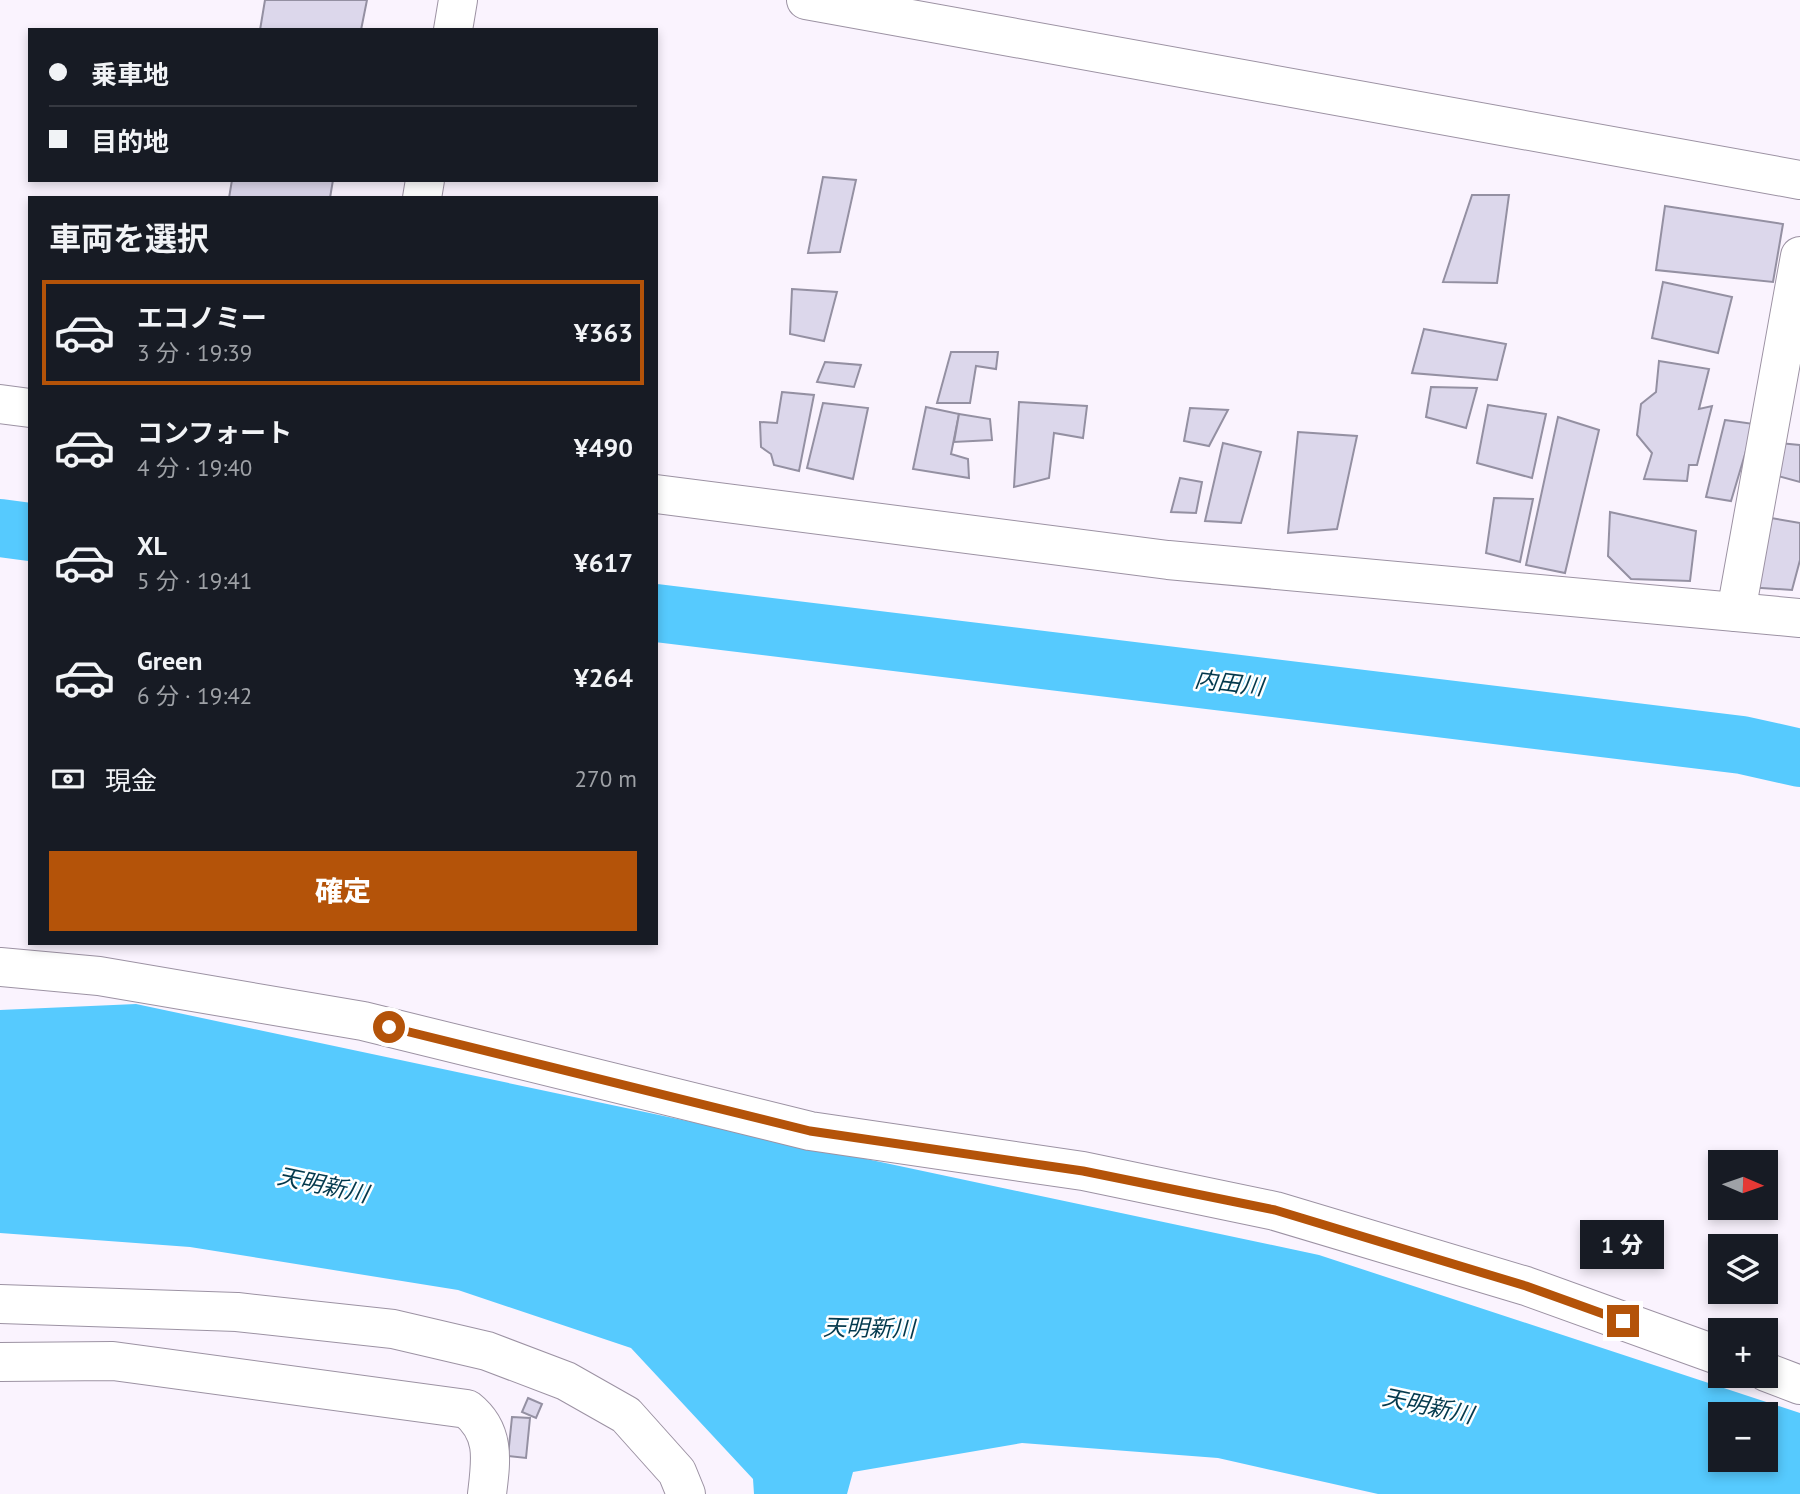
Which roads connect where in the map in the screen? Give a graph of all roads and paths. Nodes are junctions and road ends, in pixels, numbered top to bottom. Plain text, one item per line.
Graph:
1 (458, 0) edge
2 (806, 0) edge
3 (453, 28) edge
4 (1800, 180) edge
5 (1800, 256) edge
6 (0, 404) edge
7 (28, 408) edge
8 (658, 494) edge
9 (1736, 612) junction
10 (1800, 618) edge
11 (0, 967) edge
12 (0, 1304) edge
13 (1708, 1352) edge
14 (0, 1363) edge
15 (1778, 1377) edge
16 (1800, 1385) edge
17 (487, 1494) edge
18 (686, 1494) edge

1 - 3 street
2 - 4 street
5 - 9 street
6 - 7 street
8 - 9 street
9 - 10 street
11 - 13 street
12 - 18 street
14 - 17 street
15 - 16 street

